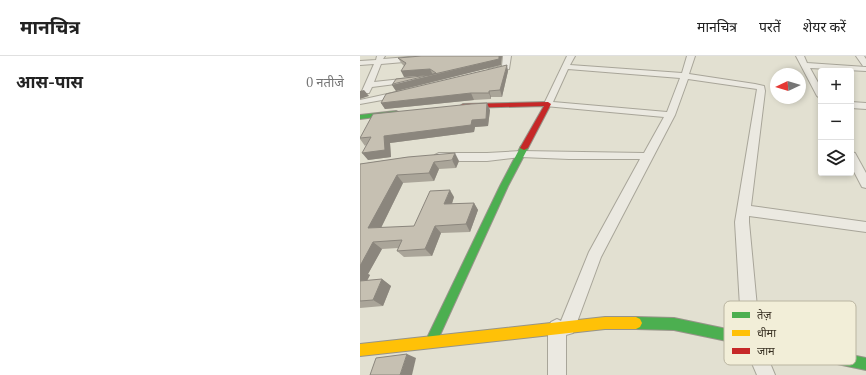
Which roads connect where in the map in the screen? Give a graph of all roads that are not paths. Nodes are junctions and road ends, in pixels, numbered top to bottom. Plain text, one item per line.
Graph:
1 (450, 56) edge
2 (507, 56) edge
3 (572, 56) edge
4 (692, 56) edge
5 (800, 56) edge
6 (860, 56) edge
7 (380, 58) edge
8 (360, 63) edge
9 (866, 64) edge
10 (805, 65) junction
11 (566, 67) junction
12 (866, 69) edge
13 (484, 73) edge
14 (685, 76) junction
15 (419, 80) edge
16 (369, 85) junction
17 (818, 90) edge
18 (411, 92) edge
19 (361, 103) edge
20 (548, 104) junction
21 (854, 105) edge
22 (866, 106) edge
23 (452, 107) edge
24 (407, 112) edge
25 (670, 115) junction
26 (360, 117) edge
27 (521, 154) junction
28 (648, 156) junction
29 (428, 158) edge
30 (854, 161) edge
31 (866, 184) edge
32 (744, 210) junction
33 (866, 227) edge
34 (748, 301) edge
35 (562, 328) junction
36 (724, 334) edge
37 (431, 342) junction
38 (360, 350) edge
39 (856, 362) edge
40 (866, 364) edge
41 (762, 365) edge
42 (557, 375) edge
43 (766, 375) edge

1 - 7 street
2 - 13 street
3 - 11 street
4 - 14 street
5 - 10 street
6 - 9 street
7 - 8 street
7 - 16 street
10 - 12 street
10 - 17 street
11 - 14 street
11 - 20 street
14 - 25 street
14 - 32 street
15 - 16 street
16 - 19 street
18 - 19 street
20 - 23 street
20 - 25 street
20 - 27 street
21 - 22 street
24 - 26 street
25 - 28 street
27 - 28 street
27 - 29 street
27 - 37 street
28 - 35 street
30 - 31 street
32 - 33 street
32 - 34 street
35 - 36 street
35 - 37 street
35 - 42 street
37 - 38 street
39 - 40 street
41 - 43 street

